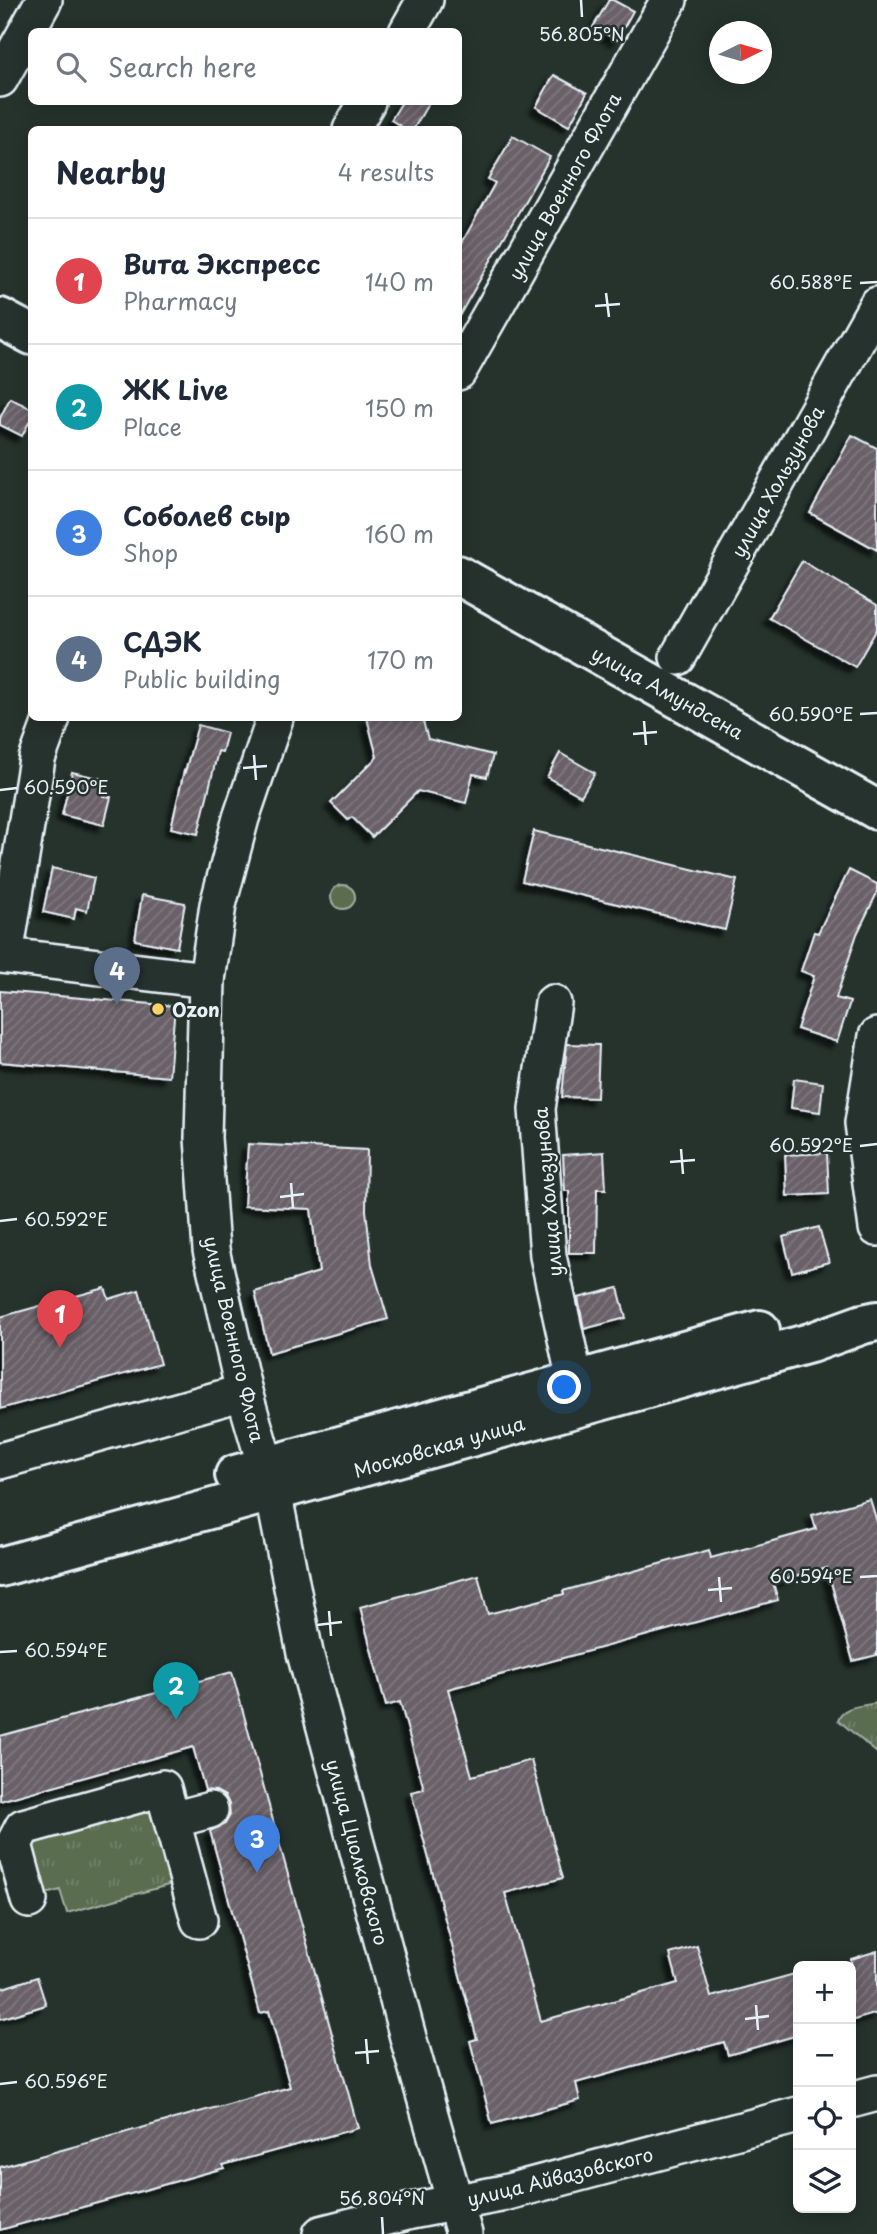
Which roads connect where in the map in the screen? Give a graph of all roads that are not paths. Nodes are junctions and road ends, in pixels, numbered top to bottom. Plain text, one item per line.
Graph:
1 (44, 0) edge
2 (425, 0) edge
3 (668, 0) edge
4 (28, 28) edge
5 (409, 28) edge
6 (28, 29) edge
7 (0, 79) edge
8 (365, 105) edge
9 (353, 126) edge
10 (877, 305) edge
11 (0, 318) edge
12 (28, 333) edge
13 (462, 365) edge
14 (462, 577) edge
15 (678, 657) dead end
16 (51, 721) edge
17 (274, 721) edge
18 (877, 810) edge
19 (3, 955) edge
20 (207, 980) junction
21 (552, 1003) dead end
22 (877, 1036) edge
23 (877, 1228) edge
24 (877, 1301) edge
25 (877, 1321) edge
26 (575, 1380) junction
27 (244, 1392) junction
28 (0, 1461) edge
29 (269, 1479) junction
30 (0, 1541) edge
31 (0, 1567) edge
32 (210, 1810) dead end
33 (172, 1821) junction
34 (29, 1900) dead end
35 (199, 1920) dead end
36 (877, 2093) edge
37 (856, 2099) edge
38 (793, 2116) edge
39 (456, 2201) junction
40 (321, 2234) edge
41 (464, 2234) edge

1 - 4 street
2 - 5 street
3 - 13 street, улица Военного Флота
6 - 7 street
8 - 9 street
10 - 15 street, улица Хользунова
11 - 12 main road
14 - 18 main road, улица Амундсена
16 - 19 street
17 - 20 street, улица Военного Флота
19 - 20 street
20 - 27 street, улица Военного Флота
21 - 26 street, улица Хользунова
22 - 23 street
24 - 26 main road, Московская улица
25 - 29 main road, Московская улица
26 - 29 main road, Московская улица
27 - 28 street
27 - 29 street, улица Военного Флота
29 - 30 main road, Московская улица
29 - 31 main road, Московская улица
29 - 39 street, улица Циолковского
32 - 33 street
33 - 34 street
33 - 35 street
36 - 37 street
38 - 39 street, улица Айвазовского
39 - 40 street, улица Айвазовского
39 - 41 street, улица Циолковского

